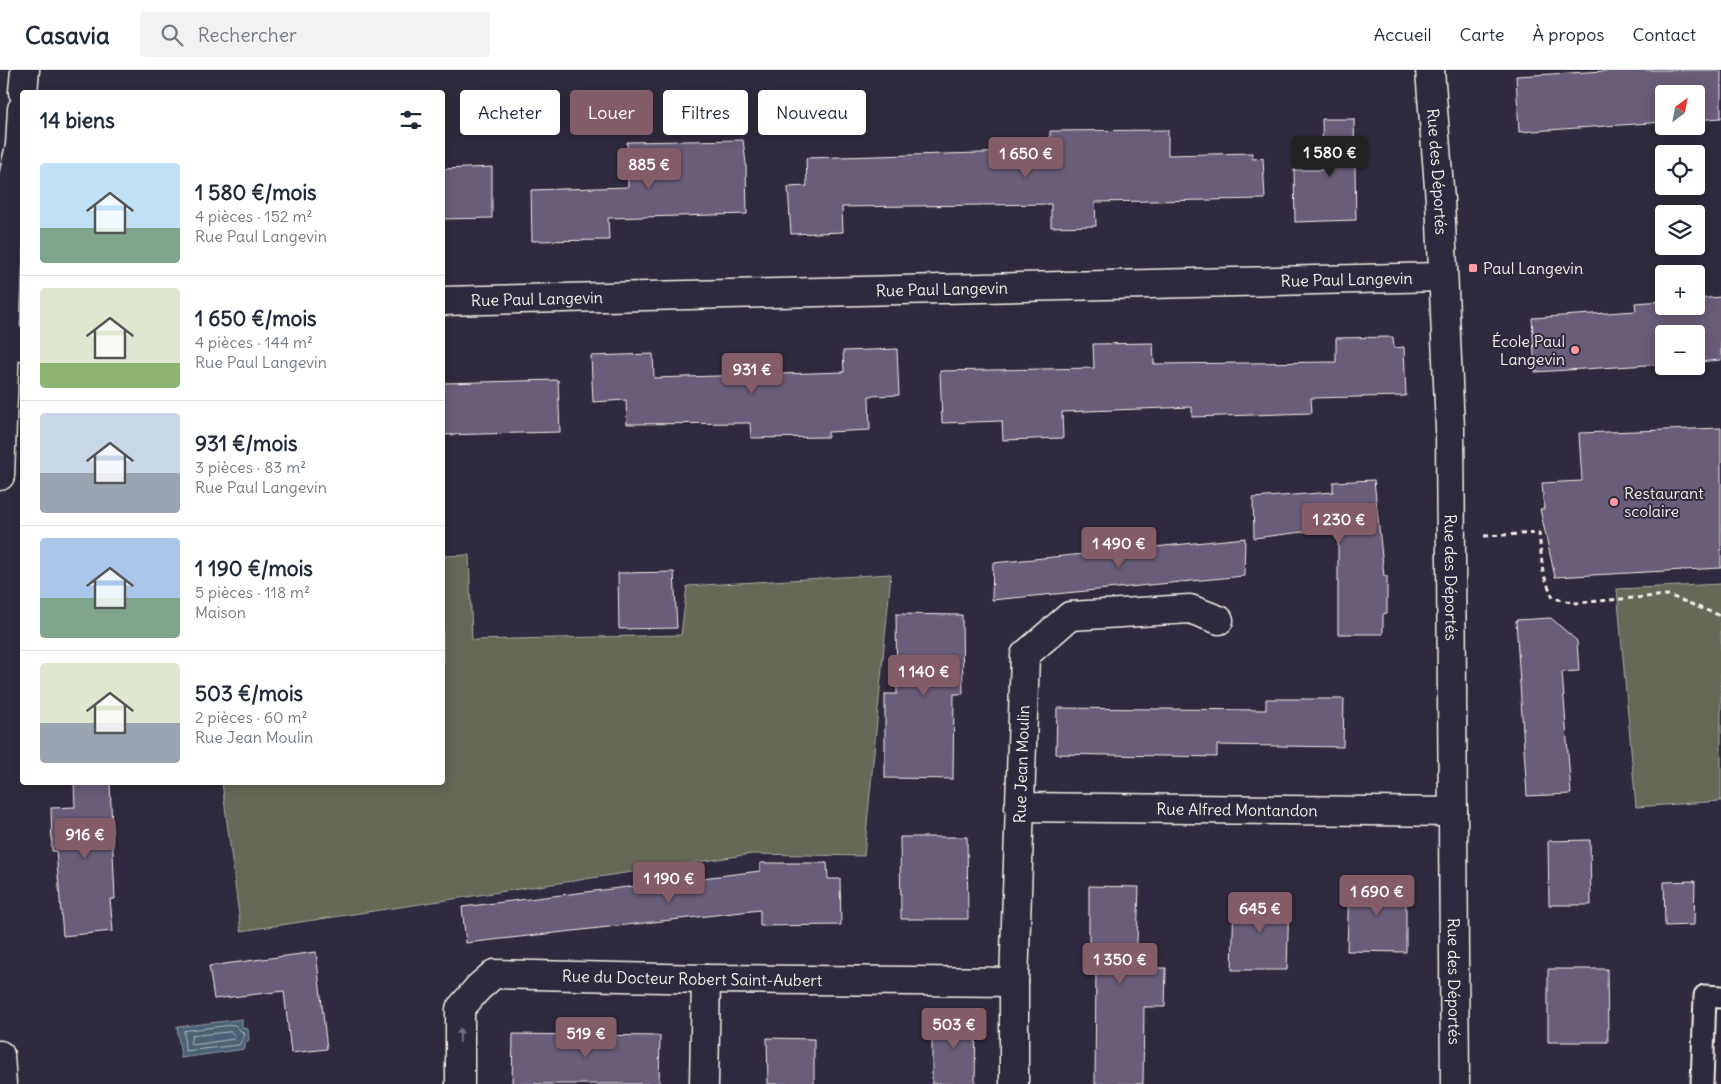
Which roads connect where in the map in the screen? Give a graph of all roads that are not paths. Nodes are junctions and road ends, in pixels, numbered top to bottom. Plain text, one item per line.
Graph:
1 (25, 70) edge
2 (1430, 70) edge
3 (24, 90) edge
4 (20, 151) edge
5 (1441, 276) junction
6 (445, 301) edge
7 (13, 338) edge
8 (20, 387) edge
9 (4, 418) junction
10 (0, 476) edge
11 (1219, 620) dead end
12 (1019, 807) junction
13 (1453, 812) junction
14 (706, 979) junction
15 (1014, 982) junction
16 (1721, 997) edge
17 (0, 1055) edge
18 (2, 1084) edge
19 (460, 1084) edge
20 (704, 1084) edge
21 (1014, 1084) edge
22 (1455, 1084) edge
23 (1702, 1084) edge

1 - 3 street
2 - 5 street, Rue des Déportés
4 - 7 street
5 - 6 street, Rue Paul Langevin
5 - 13 street, Rue des Déportés
7 - 9 street
8 - 9 street
9 - 10 street
11 - 12 street, Rue Jean Moulin
12 - 13 street, Rue Alfred Montandon
12 - 15 street, Rue Jean Moulin
13 - 22 street, Rue des Déportés
14 - 15 street, Rue du Docteur Robert Saint-Aubert
19 -> 14 street, Rue du Docteur Robert Saint-Aubert
14 - 20 street
15 - 21 street, Rue Jean Moulin
16 - 23 lane
17 - 18 street

